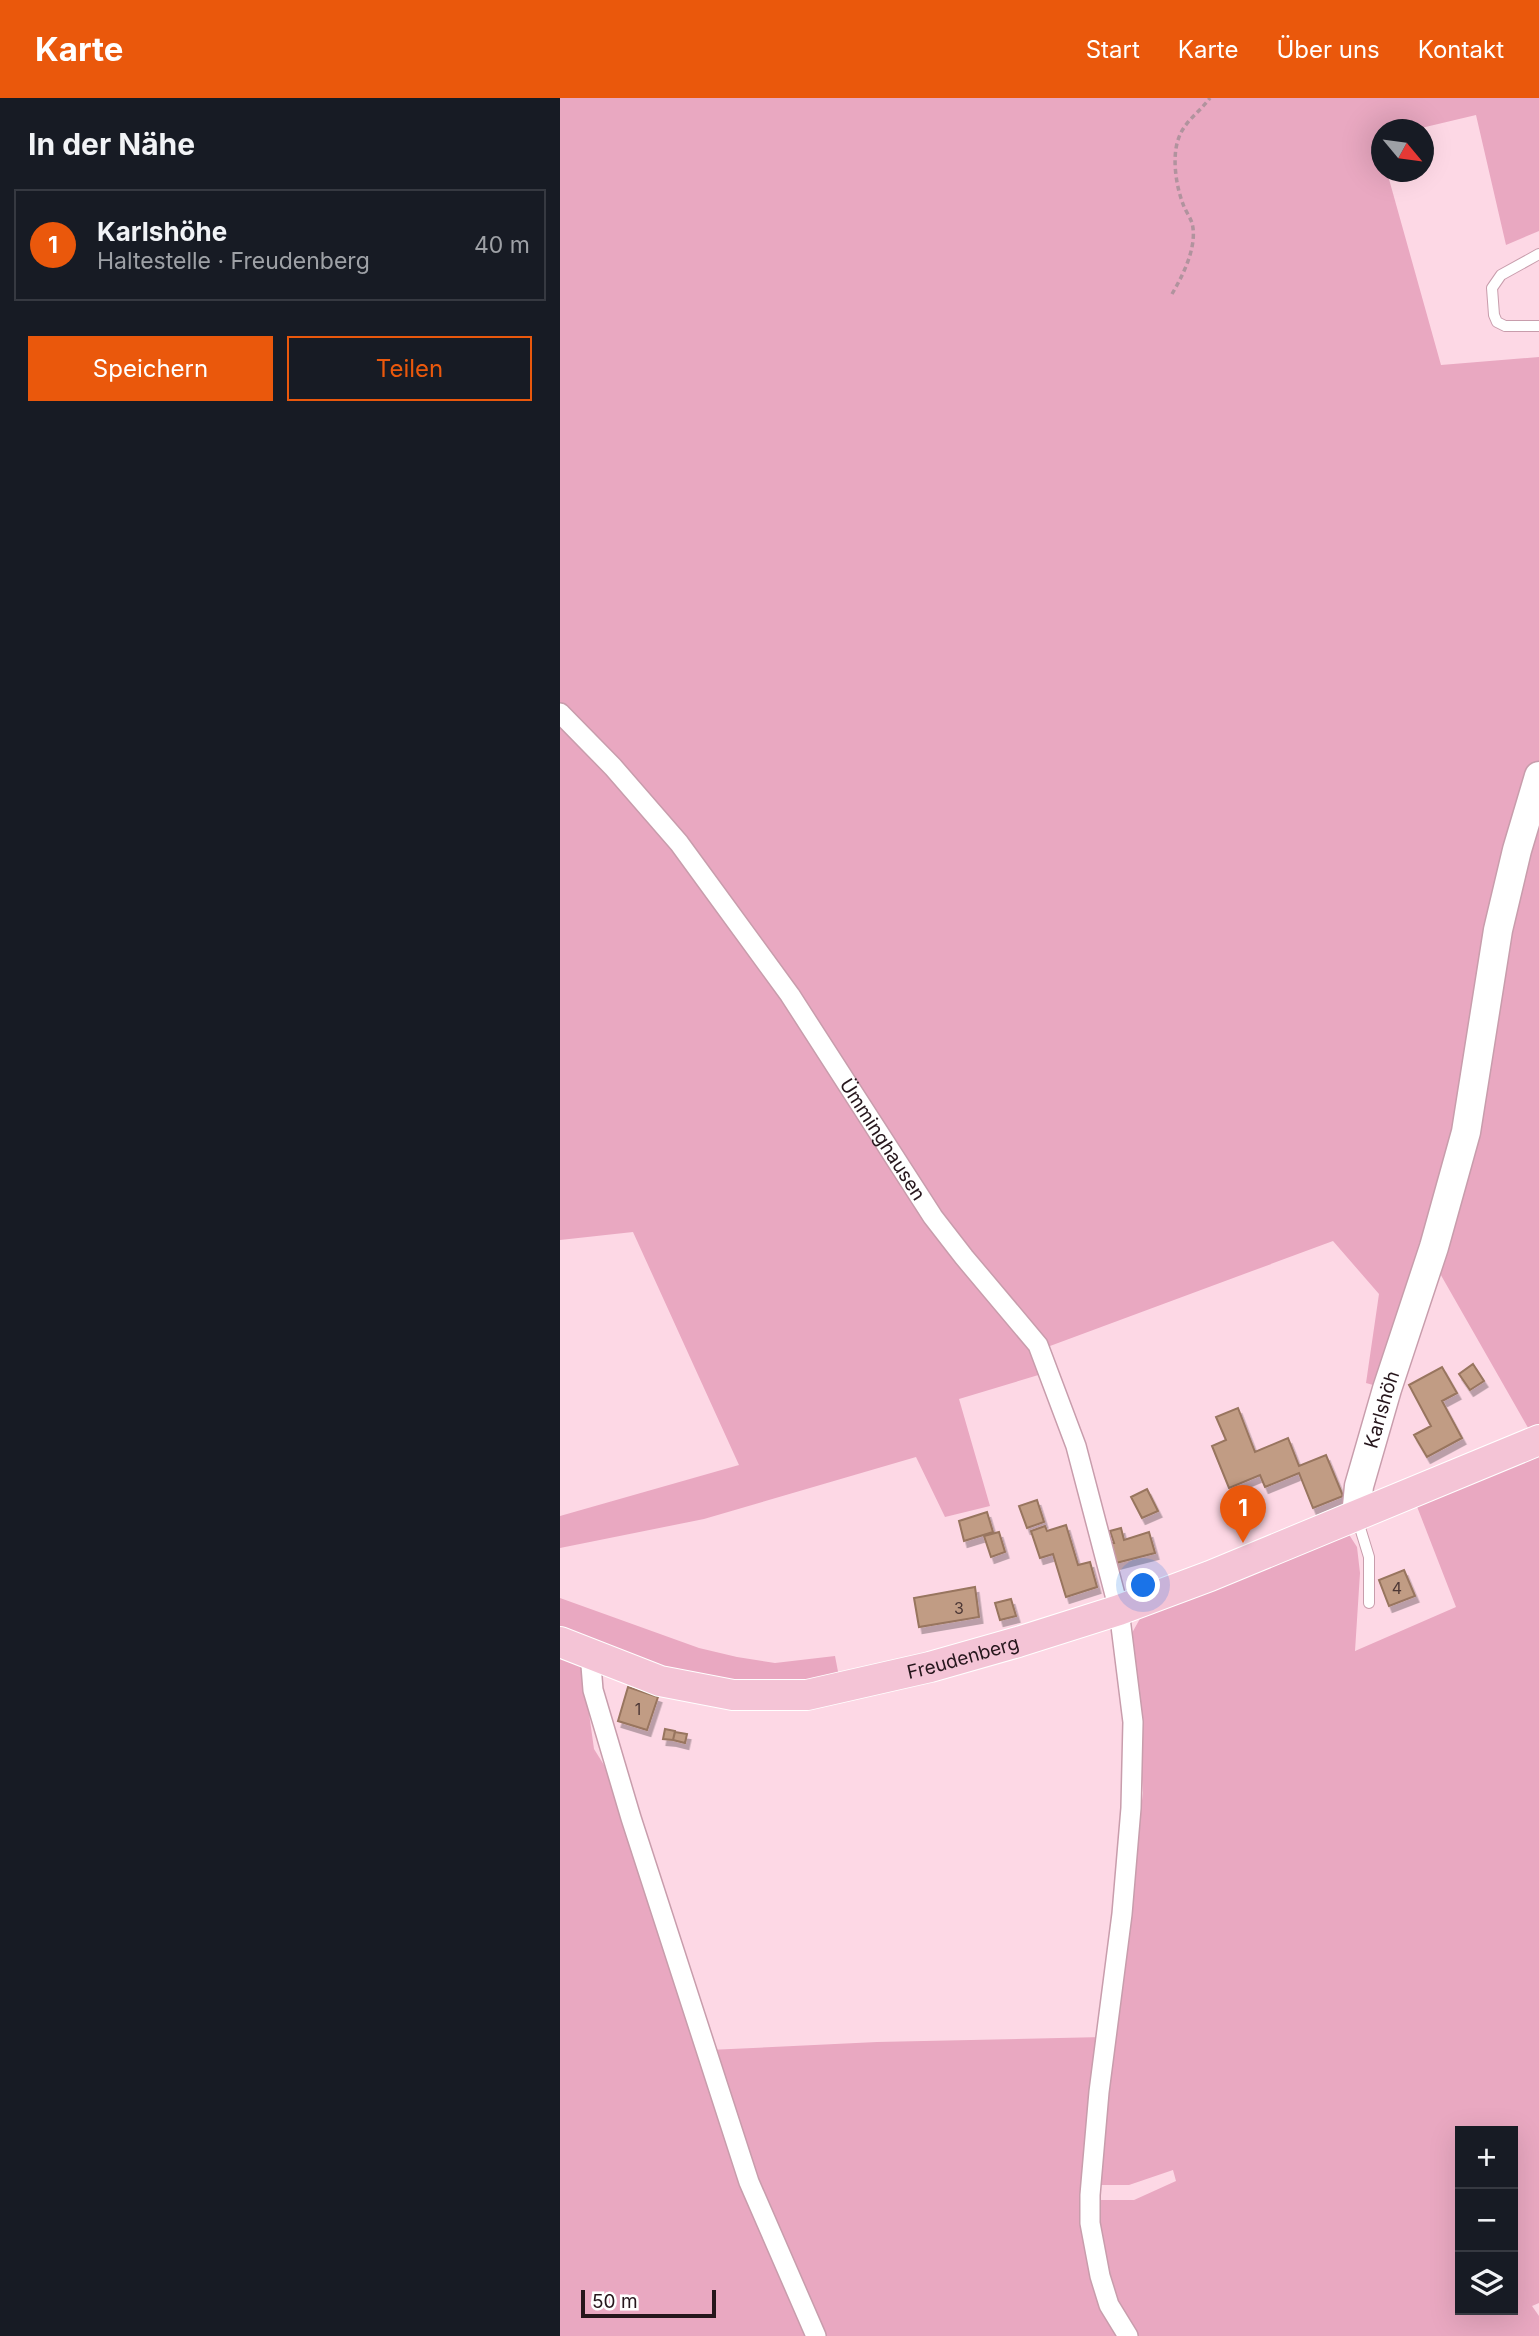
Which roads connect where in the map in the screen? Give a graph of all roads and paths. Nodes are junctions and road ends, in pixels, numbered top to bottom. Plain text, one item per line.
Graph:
1 (1210, 98) edge
2 (1539, 254) edge
3 (1171, 294) dead end
4 (1539, 326) edge
5 (560, 713) edge
6 (1539, 776) edge
7 (1539, 1440) edge
8 (1356, 1516) junction
9 (1369, 1603) dead end
10 (1119, 1609) junction
11 (560, 1642) edge
12 (590, 1653) junction
13 (816, 2336) edge
14 (1128, 2336) edge

1 - 3 path
2 - 4 lane
5 - 10 street, Ümminghausen
6 - 8 main road, Karlshöh
7 - 8 main road
8 - 9 lane, Karlshöh
8 - 10 main road, Freudenberg
10 - 12 main road, Freudenberg
10 - 14 street, Ümminghausen
11 - 12 main road, Freudenberg
12 - 13 street

